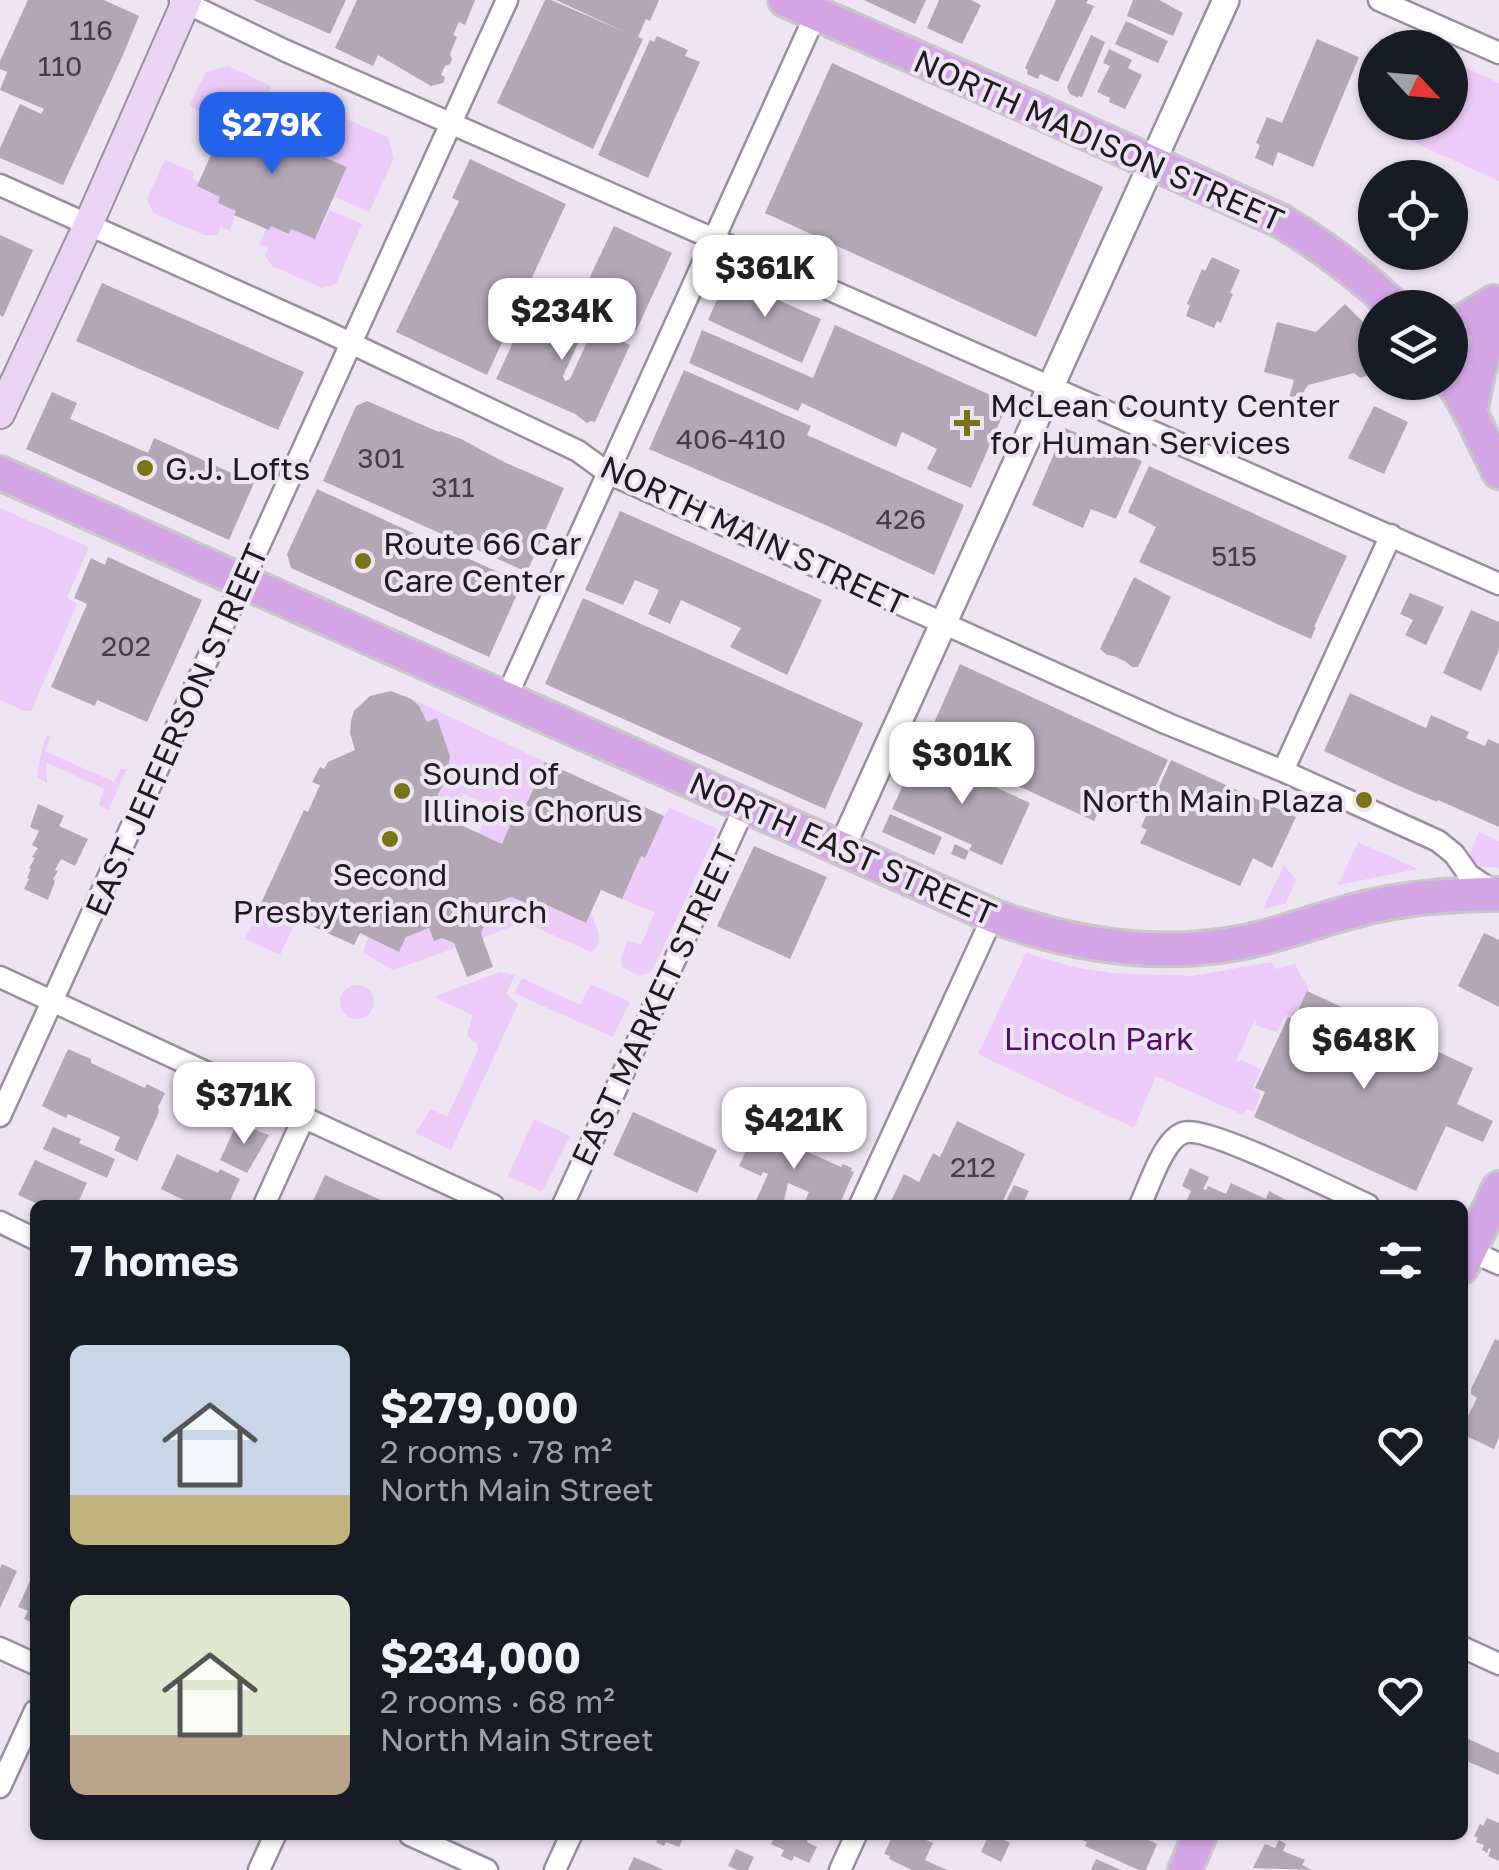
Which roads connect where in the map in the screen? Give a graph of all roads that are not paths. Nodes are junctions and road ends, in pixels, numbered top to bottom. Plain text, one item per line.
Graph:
1 (507, 0) edge
2 (785, 0) edge
3 (1226, 0) edge
4 (1380, 0) edge
5 (184, 1) edge
6 (819, 7) edge
7 (1499, 53) edge
8 (452, 122) junction
9 (1154, 164) junction
10 (0, 185) edge
11 (88, 224) junction
12 (713, 239) junction
13 (1376, 290) edge
14 (1497, 297) edge
15 (1468, 317) edge
16 (350, 343) junction
17 (1050, 386) junction
18 (1463, 400) edge
19 (1470, 412) junction
20 (0, 414) edge
21 (608, 472) junction
22 (1499, 472) edge
23 (0, 473) edge
24 (1391, 535) junction
25 (243, 581) junction
26 (1499, 584) edge
27 (944, 623) junction
28 (506, 698) junction
29 (1283, 771) junction
30 (746, 804) junction
31 (842, 847) junction
32 (1499, 894) edge
33 (993, 916) junction
34 (0, 976) edge
35 (53, 1001) junction
36 (0, 1116) edge
37 (304, 1117) junction
38 (1499, 1188) edge
39 (266, 1200) edge
40 (483, 1200) edge
41 (565, 1200) edge
42 (862, 1200) edge
43 (1142, 1200) edge
44 (1357, 1200) edge
45 (0, 1222) edge
46 (30, 1237) edge
47 (1474, 1257) edge
48 (0, 1648) edge
49 (1468, 1651) edge
50 (30, 1662) edge
51 (1499, 1664) edge
52 (30, 1721) edge
53 (0, 1787) edge
54 (273, 1840) edge
55 (421, 1840) edge
56 (569, 1840) edge
57 (854, 1840) edge
58 (1198, 1840) edge
59 (259, 1870) edge
60 (487, 1870) edge
61 (555, 1870) edge
62 (840, 1870) edge
63 (1185, 1870) edge

1 - 8 street, EAST JEFFERSON STREET
2 - 6 main road, NORTH MADISON STREET
3 - 9 street
4 - 7 street
5 - 8 street
5 - 11 main road
6 - 9 main road, NORTH MADISON STREET
6 - 12 street
8 - 12 street
8 - 16 street, EAST JEFFERSON STREET
9 - 13 main road, NORTH MADISON STREET
9 - 17 street
10 - 11 street, NORTH MAIN STREET
11 - 16 street, NORTH MAIN STREET
11 - 20 main road
12 - 17 street
12 - 21 street
14 - 15 main road
14 - 19 main road
16 - 21 street, NORTH MAIN STREET
16 - 25 street, EAST JEFFERSON STREET
17 - 24 street
17 - 27 street
18 - 19 main road
19 - 22 main road
21 - 27 street, NORTH MAIN STREET
21 - 28 street
23 - 25 main road, NORTH EAST STREET
24 - 26 street
24 - 29 street
25 - 28 main road, NORTH EAST STREET
25 - 35 street, EAST JEFFERSON STREET
27 - 29 street, NORTH MAIN STREET
27 - 31 street
28 - 30 main road, NORTH EAST STREET
29 - 32 street, NORTH MAIN STREET
30 - 31 main road, NORTH EAST STREET
30 - 41 street, EAST MARKET STREET
31 - 33 main road, NORTH EAST STREET
32 - 33 main road, NORTH EAST STREET
33 - 42 street
34 - 35 street
35 - 36 street, EAST JEFFERSON STREET
35 - 37 street
37 - 39 street
37 - 40 street
38 - 47 main road
43 - 44 street
45 - 46 street
48 - 50 street
49 - 51 street
52 - 53 street
54 - 59 street
55 - 60 street
56 - 61 street
57 - 62 street
58 - 63 main road

